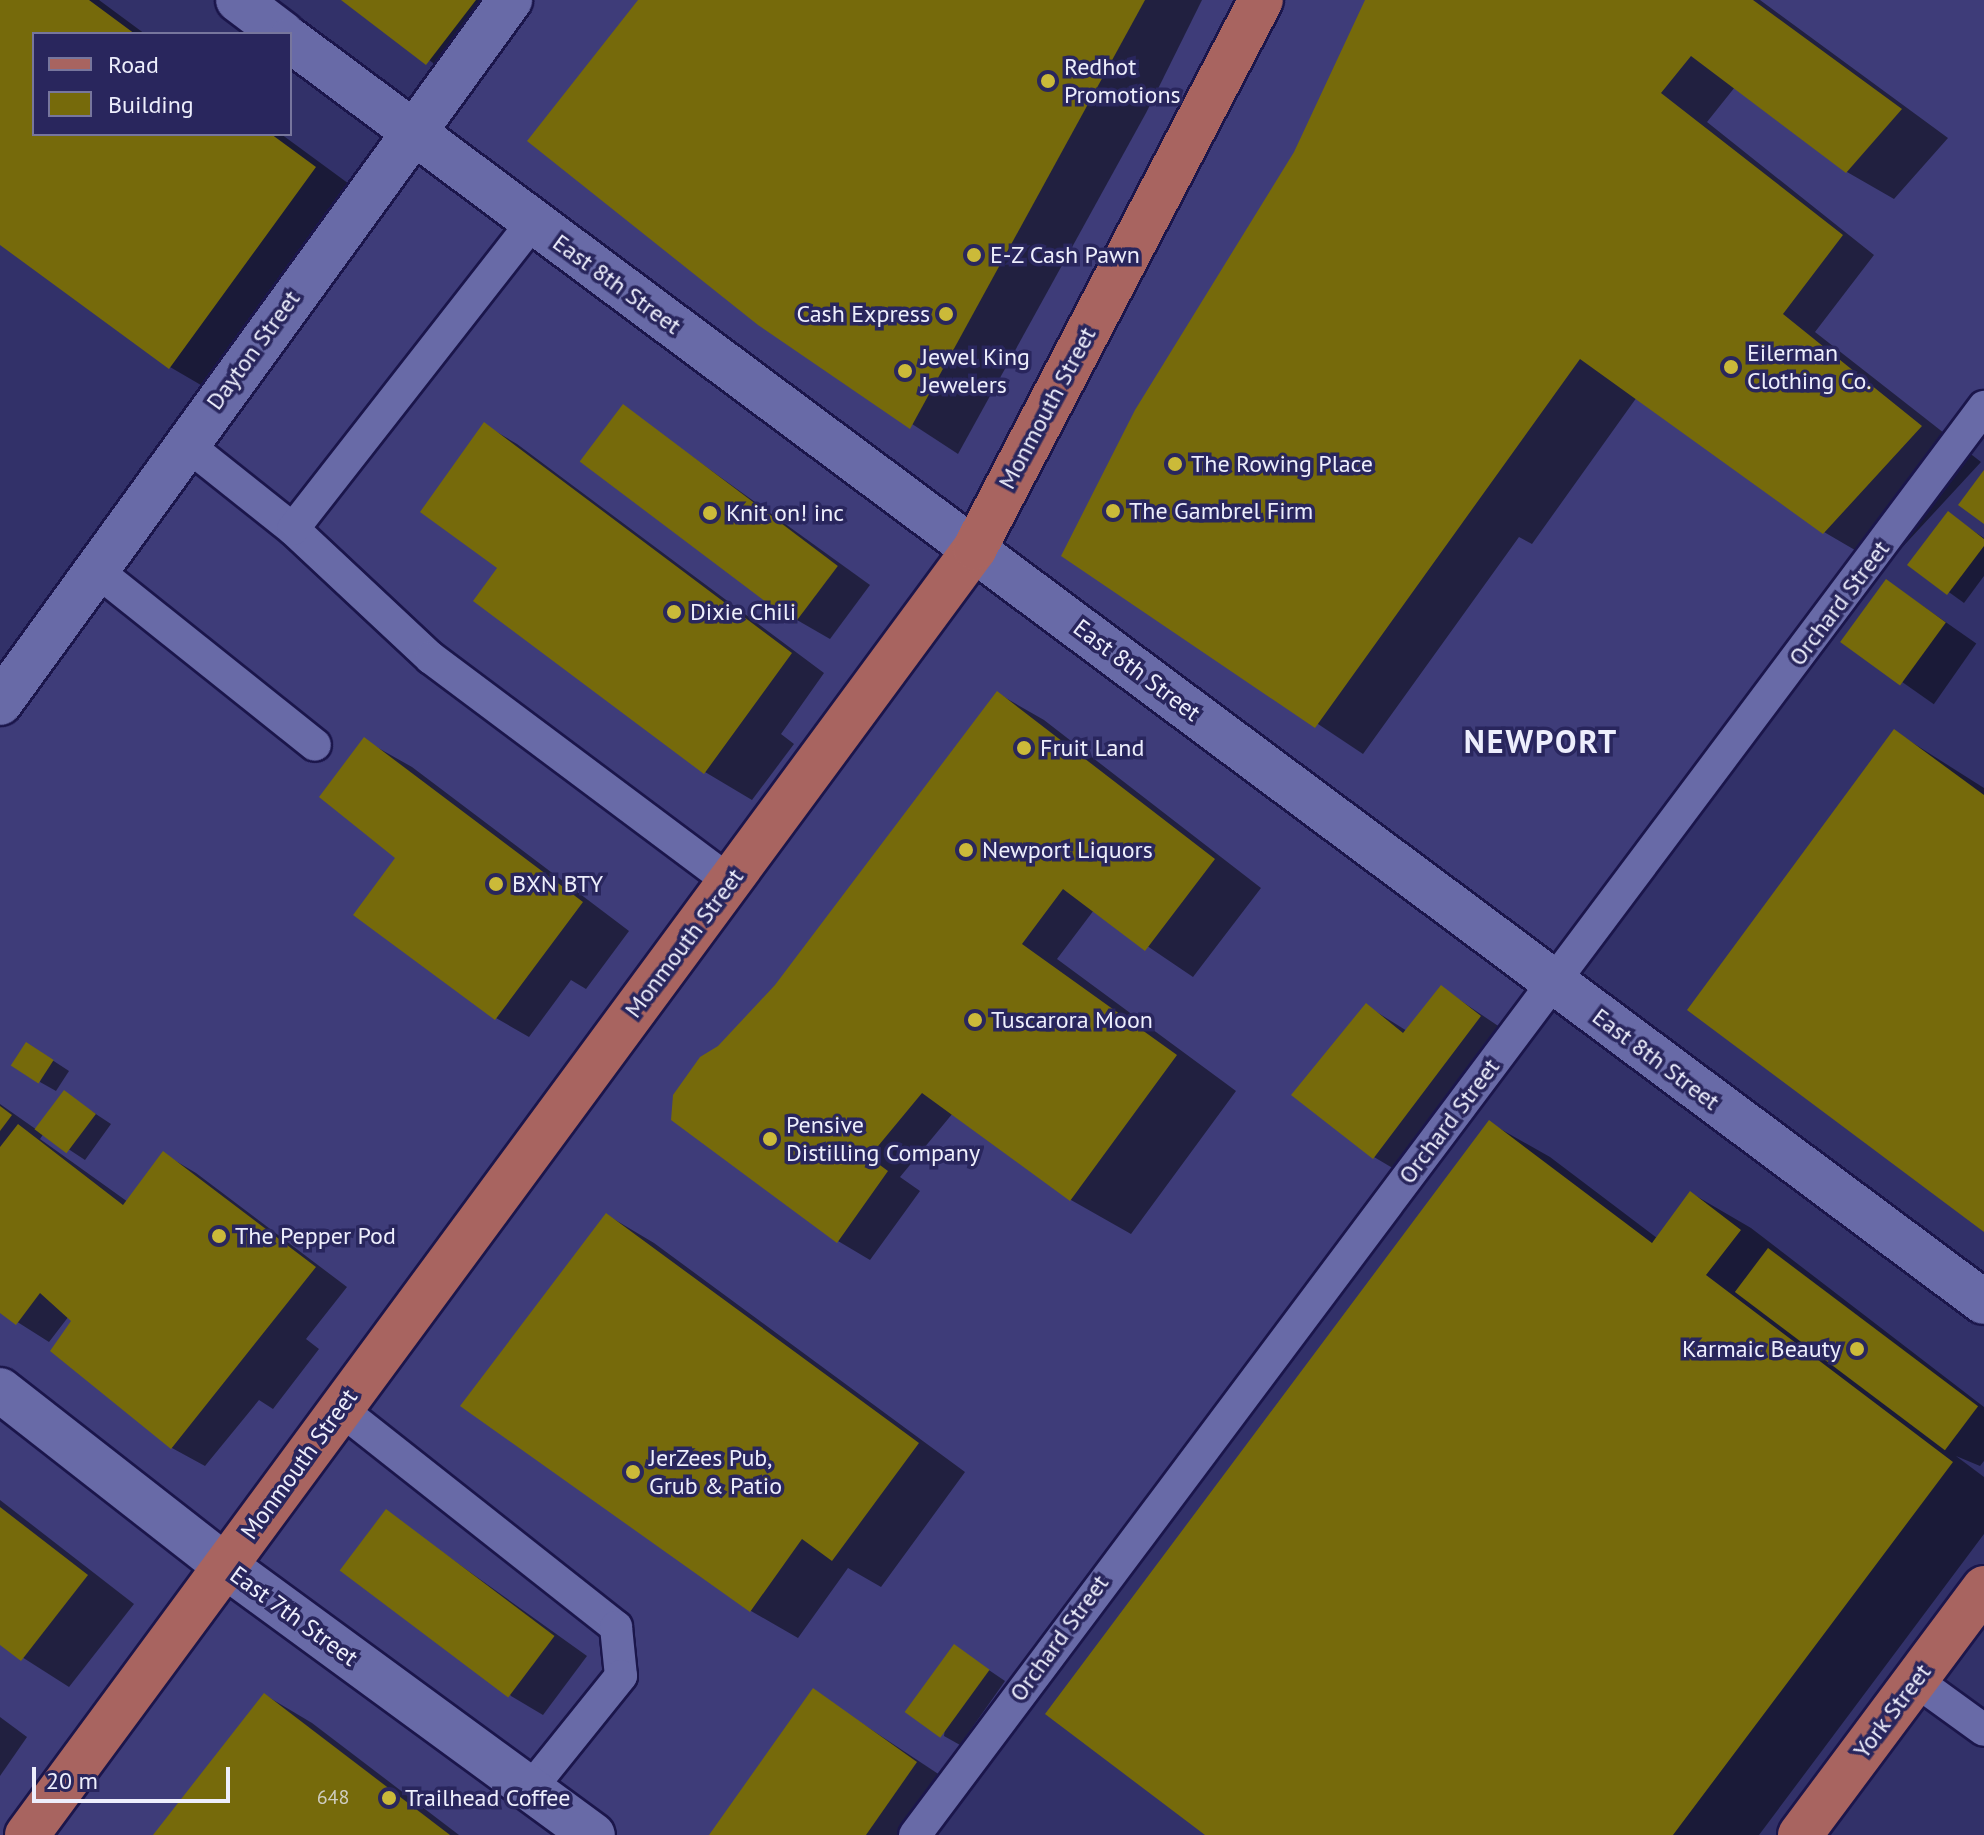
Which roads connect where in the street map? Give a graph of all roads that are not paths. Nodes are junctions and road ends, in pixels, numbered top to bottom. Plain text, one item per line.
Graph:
1 (238, 0) edge
2 (510, 0) edge
3 (1261, 0) edge
4 (280, 32) edge
5 (292, 42) edge
6 (411, 132) junction
7 (533, 222) junction
8 (1984, 407) edge
9 (186, 444) junction
10 (293, 529) junction
11 (975, 548) junction
12 (96, 570) junction
13 (0, 703) edge
14 (315, 745) dead end
15 (730, 882) junction
16 (1553, 982) junction
17 (1984, 1302) edge
18 (0, 1390) edge
19 (339, 1408) junction
20 (224, 1565) junction
21 (1984, 1588) edge
22 (1915, 1680) junction
23 (1984, 1730) edge
24 (530, 1789) junction
25 (27, 1835) edge
26 (593, 1835) edge
27 (915, 1835) edge
28 (1800, 1835) edge

1 - 4 street
2 - 6 street, Dayton Street
3 - 11 main road, Monmouth Street
5 - 6 street, East 8th Street
6 - 7 street, East 8th Street
6 - 9 street, Dayton Street
7 - 10 lane
7 - 11 street, East 8th Street
8 - 16 lane, Orchard Street
9 - 10 lane
9 - 12 street, Dayton Street
10 - 15 lane
11 - 15 main road, Monmouth Street
11 - 16 street, East 8th Street
12 - 13 street, Dayton Street
12 - 14 lane
15 - 19 main road, Monmouth Street
16 - 17 street, East 8th Street
16 - 27 lane, Orchard Street
18 - 20 street, East 7th Street
19 - 20 main road, Monmouth Street
19 - 24 lane
20 - 24 street, East 7th Street
20 - 25 main road, Monmouth Street
21 - 22 main road, York Street
22 - 23 lane
22 - 28 main road, York Street
24 - 26 street, East 7th Street

